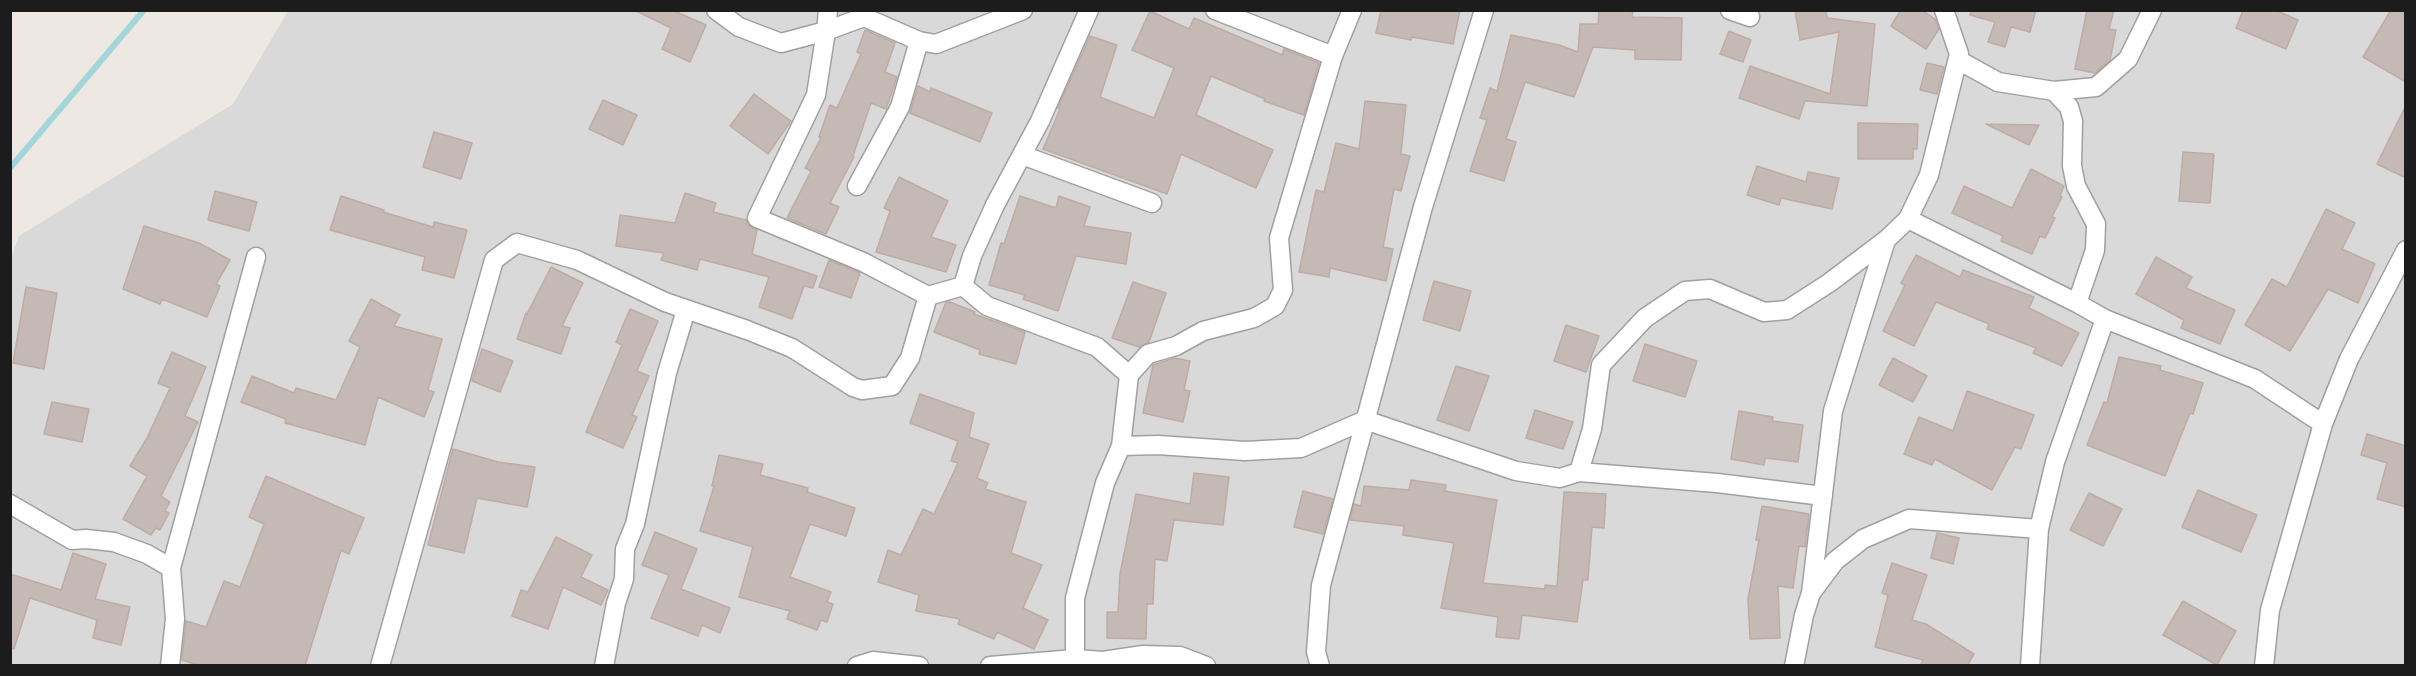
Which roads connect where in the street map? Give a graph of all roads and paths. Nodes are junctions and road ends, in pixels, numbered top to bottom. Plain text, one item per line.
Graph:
1 (716, 10) edge
2 (828, 10) edge
3 (1023, 10) edge
4 (1089, 10) edge
5 (1215, 10) edge
6 (1352, 10) edge
7 (1484, 10) edge
8 (1730, 10) edge
9 (1944, 10) edge
10 (2152, 10) edge
11 (1750, 17) dead end
12 (826, 32) junction
13 (919, 41) junction
14 (1333, 56) junction
15 (1958, 60) junction
16 (2054, 91) junction
17 (1022, 155) junction
18 (857, 186) dead end
19 (1152, 203) dead end
20 (1908, 219) junction
21 (1886, 240) junction
22 (2406, 250) edge
23 (256, 257) dead end
24 (963, 286) junction
25 (928, 296) junction
26 (2077, 303) junction
27 (686, 310) junction
28 (2105, 320) junction
29 (1129, 375) junction
30 (1365, 420) junction
31 (2323, 424) junction
32 (1121, 446) junction
33 (1579, 472) junction
34 (1823, 496) junction
35 (10, 504) edge
36 (2039, 529) junction
37 (171, 568) junction
38 (1811, 593) junction
39 (1075, 659) junction
40 (170, 666) edge
41 (380, 666) edge
42 (603, 666) edge
43 (858, 666) edge
44 (919, 666) edge
45 (990, 666) edge
46 (1206, 666) edge
47 (1320, 666) edge
48 (1794, 666) edge
49 (2030, 666) edge
50 (2264, 666) edge

1 - 12 street
2 - 12 street
3 - 13 street
4 - 17 street
5 - 14 street
6 - 14 street
7 - 30 street
8 - 11 street
9 - 15 street
10 - 16 street
12 - 13 street
12 - 25 street
13 - 18 street
14 - 29 street
15 - 16 street
15 - 20 street
16 - 26 street
17 - 19 street
17 - 24 street
20 - 21 street
20 - 26 street
21 - 33 street
21 - 34 street
22 - 31 street
23 - 37 street
24 - 25 street
24 - 29 street
25 - 27 street
26 - 28 street
27 - 41 street
27 - 42 street
28 - 31 street
28 - 36 street
29 - 32 street
30 - 32 street
30 - 33 street
30 - 47 street
31 - 50 street
32 - 39 street
33 - 34 street
34 - 38 street
35 - 37 street
36 - 38 street
36 - 49 street
37 - 40 street
38 - 48 street
39 - 45 street
39 - 46 street
43 - 44 street

